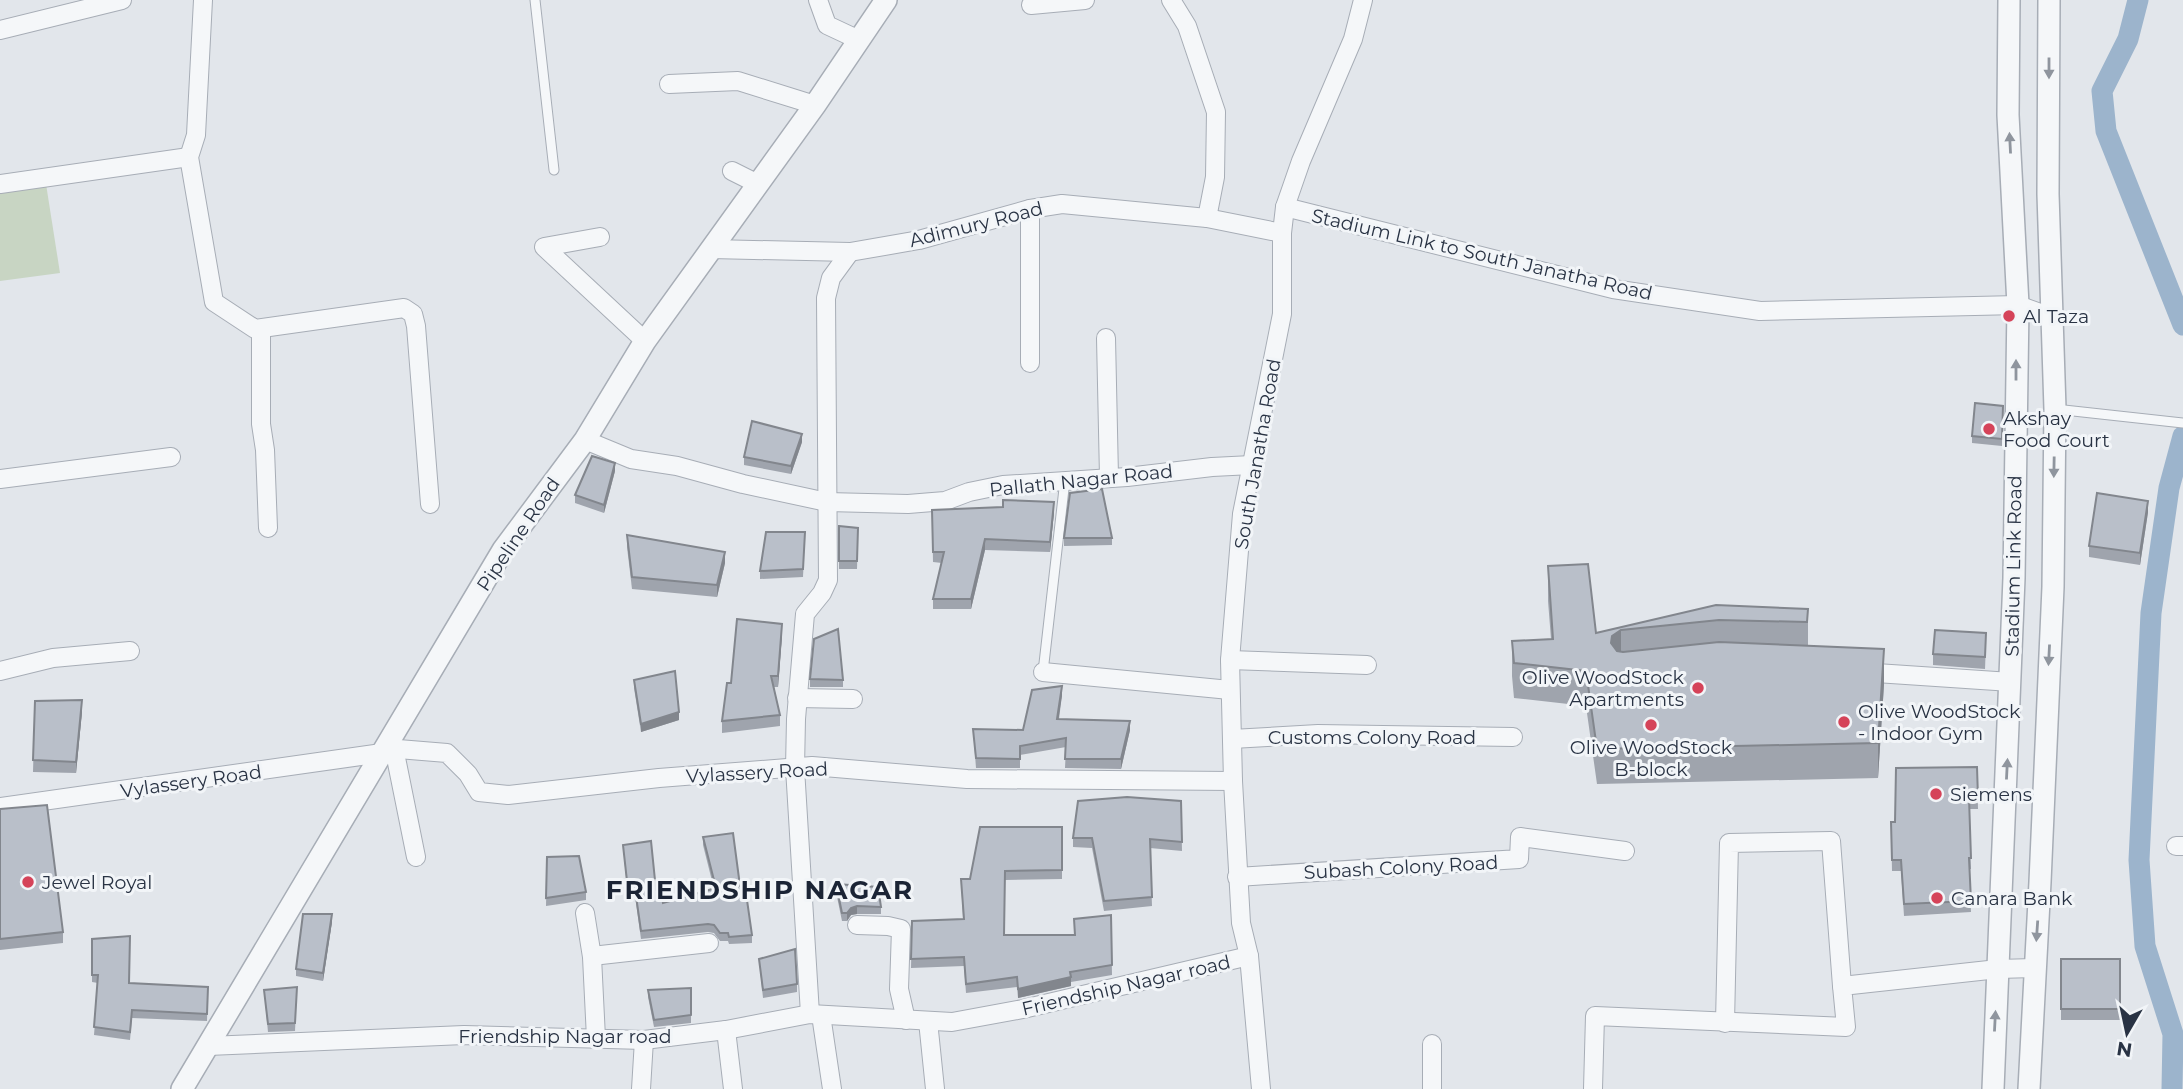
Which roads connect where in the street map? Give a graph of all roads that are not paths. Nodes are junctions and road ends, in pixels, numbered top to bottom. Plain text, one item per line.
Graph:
1 (122, 0) edge
2 (203, 0) edge
3 (535, 0) edge
4 (818, 0) edge
5 (886, 0) edge
6 (1085, 0) edge
7 (1171, 0) edge
8 (1363, 0) edge
9 (2009, 0) edge
10 (2049, 0) edge
11 (1031, 5) dead end
12 (0, 30) edge
13 (859, 40) junction
14 (668, 84) dead end
15 (815, 105) junction
16 (189, 157) junction
17 (554, 170) dead end
18 (732, 171) dead end
19 (0, 184) edge
20 (758, 184) junction
21 (1285, 207) junction
22 (1030, 209) junction
23 (1208, 218) junction
24 (1282, 233) junction
25 (600, 237) dead end
26 (711, 249) junction
27 (850, 252) junction
28 (2018, 305) junction
29 (2054, 318) junction
30 (261, 329) junction
31 (1106, 338) dead end
32 (645, 341) junction
33 (1030, 363) dead end
34 (2064, 411) junction
35 (2183, 423) edge
36 (585, 440) junction
37 (171, 457) dead end
38 (1252, 465) junction
39 (1110, 477) junction
40 (0, 479) edge
41 (1065, 480) junction
42 (827, 502) junction
43 (430, 504) dead end
44 (268, 528) dead end
45 (130, 650) dead end
46 (1230, 660) junction
47 (1367, 665) dead end
48 (1839, 670) edge
49 (0, 671) edge
50 (1042, 672) joint
51 (2011, 682) junction
52 (2048, 684) junction
53 (1230, 690) junction
54 (797, 698) junction
55 (853, 699) dead end
56 (1513, 737) dead end
57 (1231, 739) junction
58 (387, 750) junction
59 (795, 768) junction
60 (1233, 781) junction
61 (0, 807) edge
62 (1625, 851) dead end
63 (416, 857) dead end
64 (1237, 877) junction
65 (585, 913) dead end
66 (857, 925) dead end
67 (709, 943) dead end
68 (592, 956) junction
69 (1249, 956) junction
70 (2034, 968) junction
71 (1998, 969) junction
72 (1842, 986) junction
73 (816, 1015) junction
74 (906, 1020) junction
75 (928, 1021) junction
76 (1724, 1023) junction
77 (726, 1030) junction
78 (596, 1038) junction
79 (644, 1040) junction
80 (1432, 1044) dead end
81 (208, 1046) junction
82 (182, 1089) edge
83 (641, 1089) edge
84 (733, 1089) edge
85 (832, 1089) edge
86 (935, 1089) edge
87 (1261, 1089) edge
88 (1432, 1089) edge
89 (1593, 1089) edge
90 (1993, 1089) edge
91 (2029, 1089) edge

1 - 12 street
2 - 16 street
3 - 17 lane
4 - 13 street
5 - 13 street, Pipeline Road
6 - 11 street
7 - 23 street
8 - 21 street, South Janatha Road
28 -> 9 street, Stadium Link Road
10 -> 29 street, Stadium Link Road
13 - 15 street, Pipeline Road
14 - 15 street
15 - 20 street, Pipeline Road
16 - 19 street
16 - 30 street
18 - 20 street
20 - 26 street, Pipeline Road
21 - 24 street, South Janatha Road
21 - 28 street, Stadium Link to South Janatha Road
22 - 23 street, Adimury Road
22 - 27 street, Adimury Road
22 - 33 street
23 - 24 street, Adimury Road
24 - 38 street, South Janatha Road
25 - 32 street
26 - 27 street, Adimury Road
26 - 32 street, Pipeline Road
27 - 42 street
28 - 29 street, Stadium Link to South Janatha Road
51 -> 28 street, Stadium Link Road
29 - 34 street, Stadium Link Road
30 - 43 street
30 - 44 street
31 - 39 street
32 - 36 street, Pipeline Road
34 - 35 lane
34 -> 52 street, Stadium Link Road
36 - 42 street, Pallath Nagar Road
36 - 58 street, Pipeline Road
37 - 40 street
38 - 39 street, Pallath Nagar Road
38 - 46 street, South Janatha Road
39 - 41 street, Pallath Nagar Road
41 - 42 street, Pallath Nagar Road
41 - 50 lane
42 - 54 street
45 - 49 street
46 - 47 street
46 - 53 street, South Janatha Road
48 - 51 street
50 - 53 street
51 - 52 street
71 -> 51 street, Stadium Link Road
52 -> 70 street, Stadium Link Road
53 - 57 street, South Janatha Road
54 - 55 street
54 - 59 street
56 - 57 street, Customs Colony Road
57 - 60 street, South Janatha Road
58 - 59 street, Vylassery Road
58 - 61 street, Vylassery Road
58 - 63 street
58 - 81 street, Pipeline Road
59 - 60 street, Vylassery Road
59 - 73 street
60 - 64 street, South Janatha Road
62 - 64 street, Subash Colony Road
64 - 69 street, South Janatha Road
65 - 68 street
66 - 74 street
67 - 68 street
68 - 78 street
69 - 75 street, Friendship Nagar road
69 - 87 street, South Janatha Road
70 - 71 street
70 - 91 street, Stadium Link Road
71 - 72 street
90 -> 71 street, Stadium Link Road
72 - 76 street
72 - 76 street
73 - 74 street, Friendship Nagar road
73 - 77 street, Friendship Nagar road
73 - 85 street
74 - 75 street, Friendship Nagar road
75 - 86 street
76 - 89 street
77 - 79 street, Friendship Nagar road
77 - 84 street
78 - 79 street, Friendship Nagar road
78 - 81 street, Friendship Nagar road
79 - 83 street
80 - 88 street
81 - 82 street, Pipeline Road

